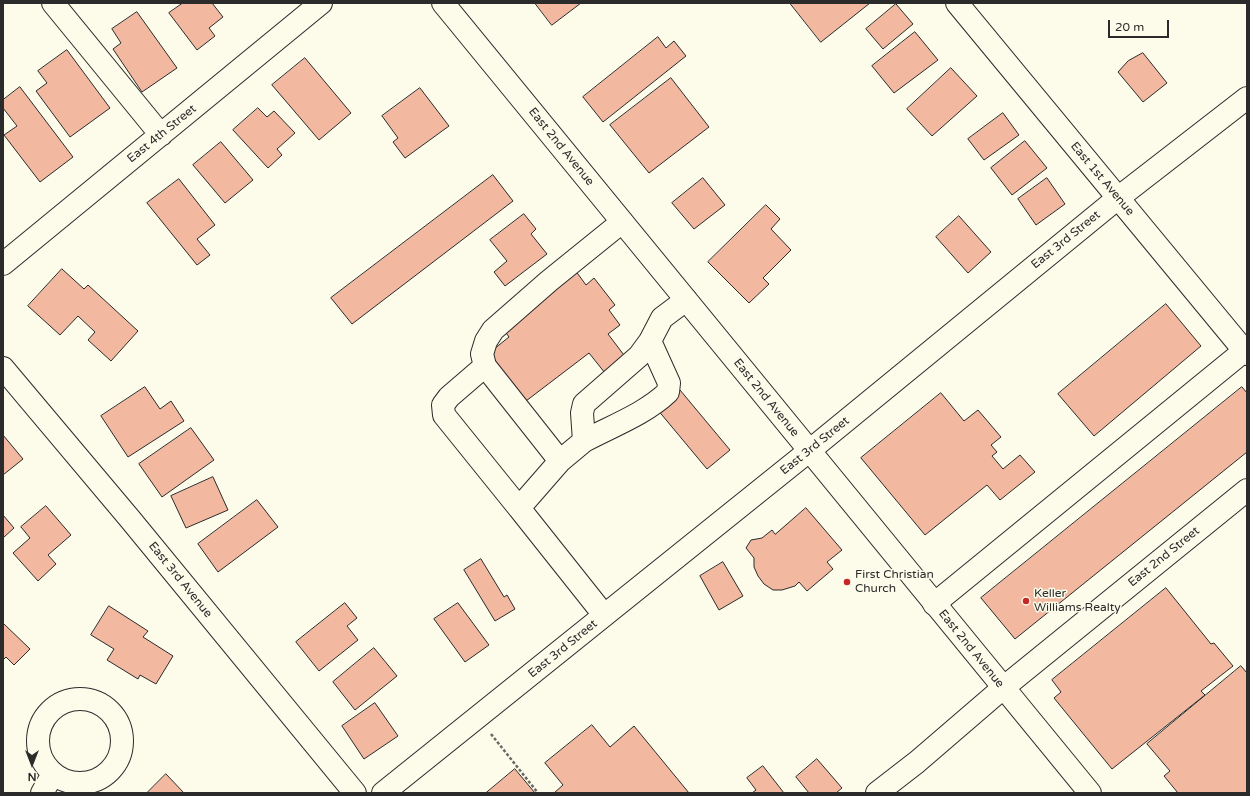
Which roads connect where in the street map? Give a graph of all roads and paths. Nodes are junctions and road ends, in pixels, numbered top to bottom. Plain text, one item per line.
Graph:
1 (53, 3) edge
2 (321, 3) edge
3 (443, 3) edge
4 (957, 3) edge
5 (1247, 98) edge
6 (161, 135) junction
7 (1118, 198) junction
8 (622, 222) junction
9 (3, 264) edge
10 (686, 300) junction
11 (650, 341) junction
12 (1246, 353) edge
13 (485, 366) junction
14 (3, 368) edge
15 (584, 441) junction
16 (809, 451) junction
17 (560, 461) junction
18 (1247, 490) edge
19 (519, 508) junction
20 (934, 604) junction
21 (604, 615) junction
22 (1003, 688) junction
23 (477, 718) junction
24 (52, 774) dead end
25 (42, 793) edge
26 (355, 793) edge
27 (383, 793) edge
28 (538, 793) edge
29 (877, 793) edge
30 (1090, 793) edge

1 - 6 street
2 - 6 street, East 4th Street
3 - 8 street, East 2nd Avenue
4 - 7 street, East 1st Avenue
5 - 7 street, East 3rd Street
6 - 9 street, East 4th Street
7 - 12 street, East 1st Avenue
7 - 16 street, East 3rd Street
8 - 10 street, East 2nd Avenue
8 - 13 street
10 - 11 street
10 - 16 street, East 2nd Avenue
11 - 15 street
11 - 15 street
12 - 20 street
13 - 17 street
13 - 19 street
14 - 26 street, East 3rd Avenue
15 - 17 street
16 - 20 street, East 2nd Avenue
16 - 21 street, East 3rd Street
17 - 19 street
18 - 22 street, East 2nd Street
19 - 21 street
20 - 22 street, East 2nd Avenue
21 - 23 street, East 3rd Street
22 - 29 street, East 2nd Street
22 - 30 street, East 2nd Avenue
23 - 27 street, East 3rd Street
23 - 28 path
24 - 25 street

